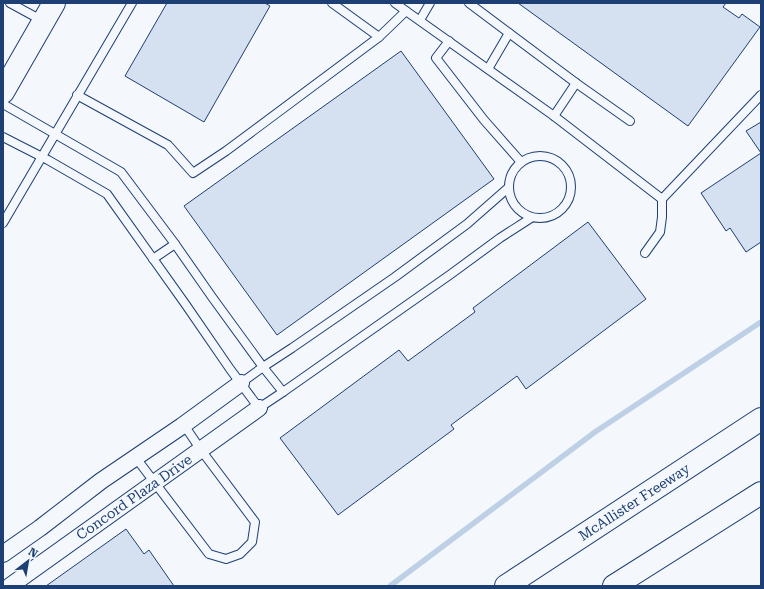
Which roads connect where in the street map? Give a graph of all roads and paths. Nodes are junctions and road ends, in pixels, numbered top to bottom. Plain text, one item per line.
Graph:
1 (10, 3) edge
2 (132, 3) edge
3 (332, 3) edge
4 (395, 3) edge
5 (430, 3) edge
6 (469, 3) edge
7 (406, 11) junction
8 (49, 12) edge
9 (420, 20) junction
10 (509, 33) junction
11 (379, 37) junction
12 (448, 41) junction
13 (488, 69) junction
14 (576, 83) junction
15 (3, 92) edge
16 (77, 95) junction
17 (761, 95) edge
18 (3, 104) edge
19 (554, 116) junction
20 (630, 121) dead end
21 (56, 134) junction
22 (3, 137) edge
23 (42, 157) junction
24 (521, 162) junction
25 (508, 188) junction
26 (662, 199) junction
27 (531, 218) junction
28 (3, 223) edge
29 (175, 244) junction
30 (645, 253) dead end
31 (153, 259) junction
32 (263, 367) junction
33 (240, 383) junction
34 (284, 392) junction
35 (259, 408) junction
36 (761, 419) edge
37 (184, 425) junction
38 (201, 450) junction
39 (136, 458) junction
40 (154, 483) junction
41 (761, 493) edge
42 (3, 554) edge
43 (10, 586) edge
44 (506, 586) edge
45 (614, 586) edge

1 - 8 lane
2 - 16 lane
3 - 11 lane
4 - 7 lane
5 - 9 lane
6 - 10 lane
7 - 9 lane
7 - 11 lane
8 - 15 main road
9 - 12 lane
10 - 13 lane
10 - 14 lane
11 - 16 lane
12 - 13 lane
12 - 24 lane
13 - 19 lane
14 - 19 lane
14 - 20 lane
16 - 21 lane
17 - 26 lane
18 - 21 lane
19 - 26 lane
21 - 23 lane
21 - 29 lane
22 - 23 lane
23 - 28 lane
23 - 31 lane
24 - 25 lane
24 - 27 lane
25 - 27 lane
25 - 32 lane
26 - 30 lane
27 - 34 lane
29 - 31 lane
29 - 32 lane
31 - 33 lane
32 - 33 lane
32 - 34 lane
33 - 35 lane
33 - 37 street
34 - 35 lane
35 - 38 street, Concord Plaza Drive
36 - 44 main road, McAllister Freeway
37 - 38 lane
37 - 39 street
38 - 40 street, Concord Plaza Drive
38 - 40 lane
39 - 40 lane
39 - 42 street
40 - 43 street, Concord Plaza Drive
41 - 45 main road

